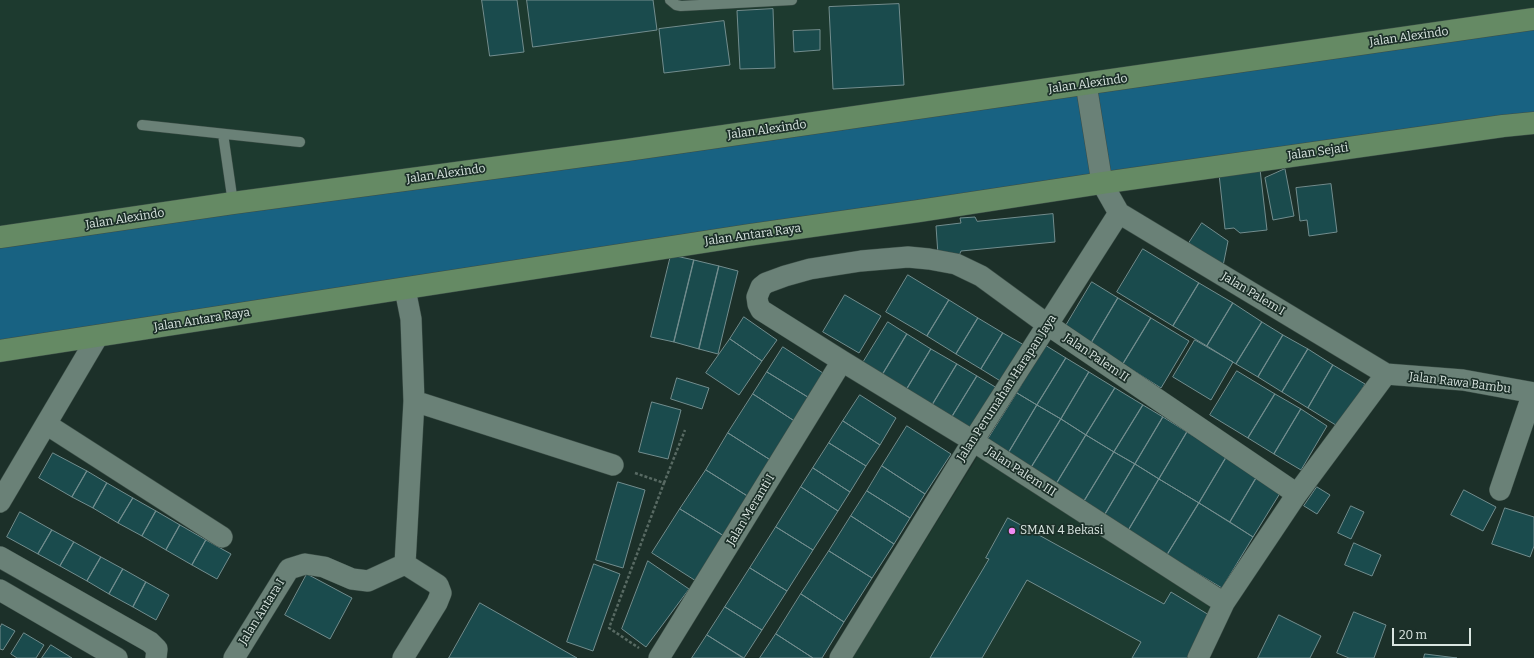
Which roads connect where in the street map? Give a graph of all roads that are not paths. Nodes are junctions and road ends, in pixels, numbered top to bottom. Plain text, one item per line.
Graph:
1 (670, 0) edge
2 (792, 0) edge
3 (1534, 19) edge
4 (1086, 84) junction
5 (1534, 123) edge
6 (142, 125) dead end
7 (223, 134) junction
8 (300, 142) dead end
9 (1102, 182) junction
10 (233, 203) junction
11 (1119, 213) junction
12 (0, 237) edge
13 (766, 283) joint
14 (405, 289) junction
15 (1048, 325) junction
16 (98, 336) junction
17 (0, 351) edge
18 (842, 361) junction
19 (1386, 374) junction
20 (1534, 393) edge
21 (414, 401) junction
22 (46, 424) junction
23 (973, 441) junction
24 (613, 465) road end
25 (1500, 490) dead end
26 (1297, 494) junction
27 (0, 502) edge
28 (222, 537) dead end
29 (0, 557) edge
30 (405, 564) junction
31 (0, 590) edge
32 (1224, 603) junction
33 (661, 654) edge
34 (118, 658) edge
35 (156, 658) edge
36 (234, 658) edge
37 (403, 658) edge
38 (840, 658) edge
39 (1198, 658) edge

1 - 2 lane
3 - 4 street, Jalan Alexindo
4 - 9 street
4 - 10 street, Jalan Alexindo
5 - 9 street, Jalan Sejati
6 - 7 lane
7 - 8 lane
7 - 10 lane
9 - 11 street
9 - 14 street, Jalan Antara Raya
10 - 12 street, Jalan Alexindo
11 - 15 street, Jalan Perumahan Harapan Jaya
11 - 19 street, Jalan Palem I
13 - 15 street, Jalan Palem II
13 - 18 street, Jalan Palem III
14 - 16 street, Jalan Antara Raya
14 - 21 street
15 - 23 street, Jalan Perumahan Harapan Jaya
15 - 26 street, Jalan Palem II
16 - 17 street, Jalan Antara Raya
16 - 22 street
18 - 23 street, Jalan Palem III
18 - 33 street, Jalan Meranti I
19 - 20 street, Jalan Rawa Bambu
19 - 26 street
20 - 25 street
21 - 24 street
21 - 30 street
22 - 27 street
22 - 28 street
23 - 32 street, Jalan Palem III
23 - 38 street, Jalan Perumahan Harapan Jaya
26 - 32 street
29 - 35 street
30 - 36 street, Jalan Antara I
30 - 37 street
31 - 34 street
32 - 39 street

